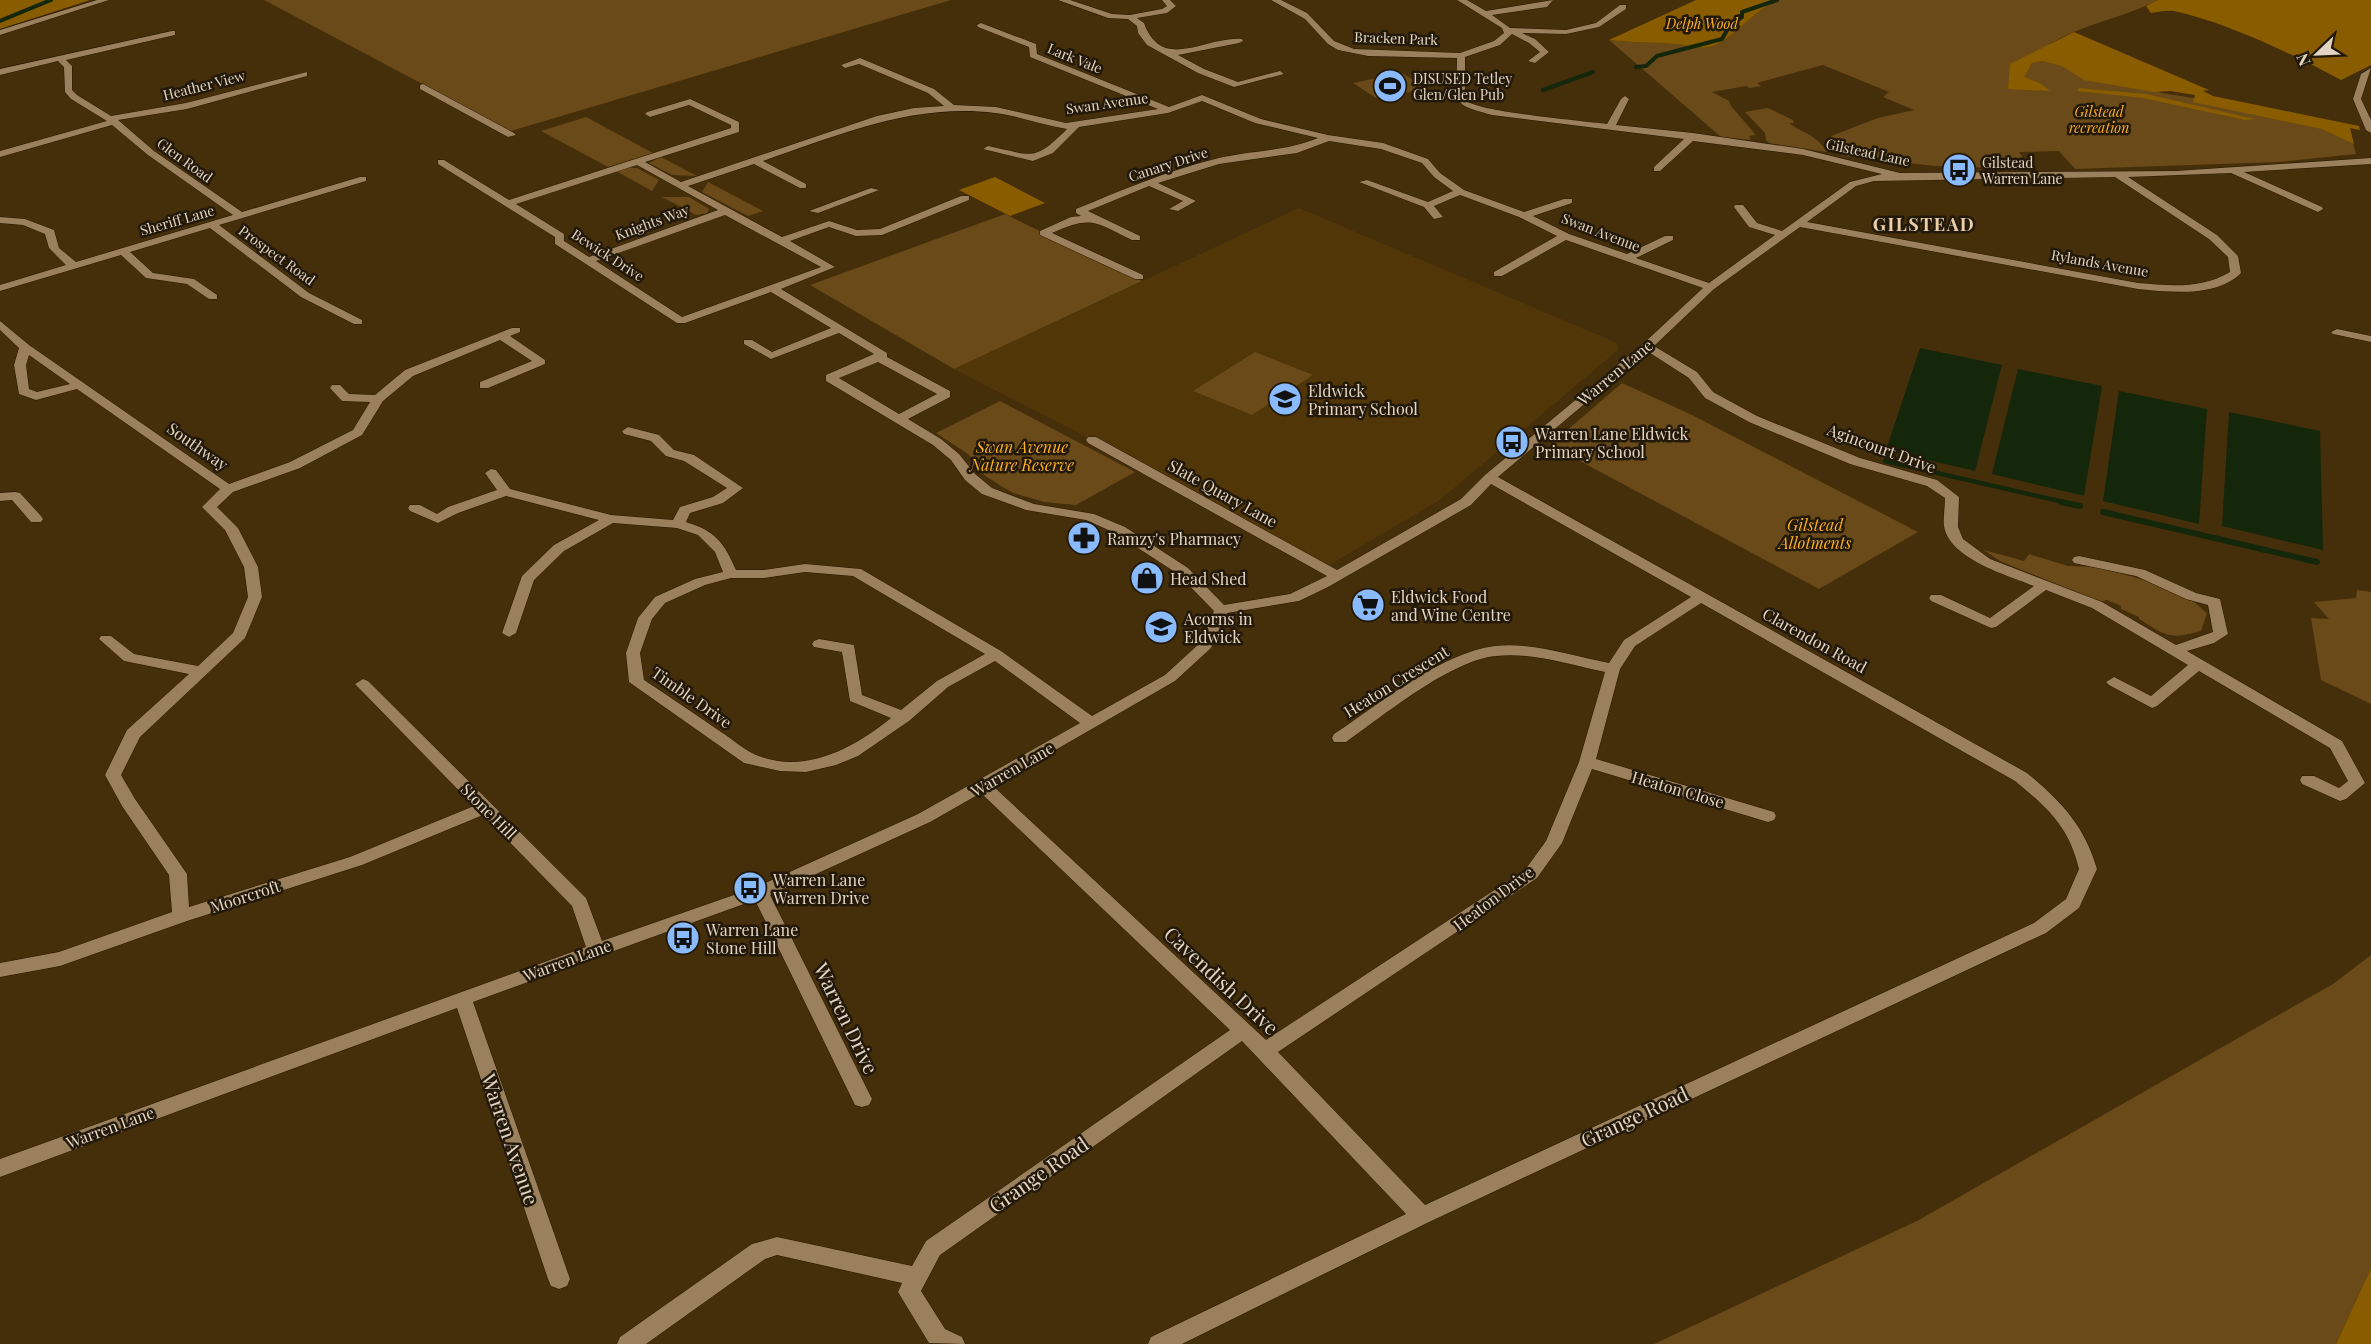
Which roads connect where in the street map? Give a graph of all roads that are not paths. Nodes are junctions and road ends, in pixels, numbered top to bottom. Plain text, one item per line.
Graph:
1 (105, 0) edge
2 (1062, 0) edge
3 (1166, 0) edge
4 (1275, 0) edge
5 (1461, 0) edge
6 (1550, 0) edge
7 (1623, 7) dead end
8 (1484, 14) junction
9 (1130, 17) junction
10 (981, 25) dead end
11 (1508, 32) junction
12 (0, 33) edge
13 (172, 33) dead end
14 (1239, 41) dead end
15 (1169, 54) junction
16 (874, 56) dead end
17 (1461, 56) junction
18 (59, 58) junction
19 (860, 61) junction
20 (1532, 61) dead end
21 (845, 66) dead end
22 (2371, 71) edge
23 (0, 72) edge
24 (304, 74) dead end
25 (1280, 74) dead end
26 (1237, 85) junction
27 (423, 87) dead end
28 (1203, 98) junction
29 (1625, 99) dead end
30 (952, 108) junction
31 (1168, 110) junction
32 (650, 114) dead end
33 (112, 120) junction
34 (1076, 125) junction
35 (1611, 126) junction
36 (2371, 130) edge
37 (511, 135) dead end
38 (1693, 136) junction
39 (1328, 138) junction
40 (988, 149) dead end
41 (0, 154) edge
42 (755, 161) junction
43 (2371, 161) edge
44 (441, 162) dead end
45 (638, 162) junction
46 (1657, 169) dead end
47 (2232, 171) junction
48 (2118, 175) junction
49 (1900, 176) junction
50 (363, 180) dead end
51 (1365, 182) dead end
52 (1149, 183) junction
53 (681, 186) junction
54 (803, 186) dead end
55 (874, 190) dead end
56 (1460, 192) junction
57 (965, 198) dead end
58 (1568, 201) dead end
59 (508, 203) junction
60 (1428, 205) junction
61 (1739, 207) dead end
62 (1174, 208) dead end
63 (2318, 209) dead end
64 (933, 210) junction
65 (726, 211) junction
66 (1523, 215) junction
67 (241, 216) junction
68 (1438, 217) dead end
69 (948, 218) dead end
70 (1092, 218) junction
71 (0, 220) edge
72 (830, 224) junction
73 (1800, 224) junction
74 (212, 225) junction
75 (1782, 234) junction
76 (1565, 237) junction
77 (1136, 238) dead end
78 (1669, 238) dead end
79 (783, 240) junction
80 (123, 251) junction
81 (1627, 258) junction
82 (589, 260) junction
83 (74, 265) junction
84 (1498, 274) dead end
85 (1139, 277) dead end
86 (1710, 287) junction
87 (0, 288) edge
88 (772, 288) junction
89 (213, 297) dead end
90 (358, 322) dead end
91 (0, 324) edge
92 (839, 329) junction
93 (516, 330) dead end
94 (2337, 332) dead end
95 (503, 337) junction
96 (2371, 339) edge
97 (748, 342) dead end
98 (1647, 346) junction
99 (25, 347) junction
100 (878, 357) junction
101 (79, 385) junction
102 (484, 385) dead end
103 (336, 388) dead end
104 (378, 399) junction
105 (898, 420) junction
106 (628, 431) dead end
107 (1092, 440) dead end
108 (490, 473) dead end
109 (1490, 478) junction
110 (228, 489) junction
111 (505, 492) junction
112 (0, 497) edge
113 (416, 508) dead end
114 (36, 519) dead end
115 (611, 519) junction
116 (678, 524) junction
117 (2079, 560) dead end
118 (731, 574) junction
119 (1338, 576) junction
120 (2044, 585) junction
121 (1701, 597) junction
122 (1936, 598) dead end
123 (1221, 610) junction
124 (509, 633) dead end
125 (106, 639) dead end
126 (819, 644) dead end
127 (2176, 650) junction
128 (996, 654) junction
129 (2198, 664) junction
130 (1613, 669) junction
131 (200, 671) junction
132 (2114, 682) dead end
133 (363, 684) dead end
134 (904, 717) junction
135 (1091, 723) junction
136 (1340, 738) dead end
137 (1587, 762) junction
138 (2308, 780) dead end
139 (983, 786) junction
140 (485, 808) junction
141 (1768, 816) dead end
142 (2088, 869) joint
143 (760, 892) junction
144 (181, 916) junction
145 (596, 950) junction
146 (0, 970) edge
147 (463, 999) junction
148 (1242, 1031) junction
149 (1265, 1051) junction
150 (862, 1099) dead end
151 (0, 1168) edge
152 (1422, 1216) junction
153 (917, 1278) junction
154 (559, 1279) dead end
155 (628, 1344) edge
156 (954, 1344) edge
157 (1160, 1344) edge

1 - 12 street
2 - 9 street
3 - 9 street
4 - 17 street, Bracken Park
5 - 8 street
6 - 8 street
7 - 11 street
8 - 11 street
9 - 15 street
10 - 31 street, Lark Vale
11 - 17 street
11 - 20 street
13 - 18 street
14 - 15 street
15 - 26 street
16 - 19 street
17 - 35 street, Gilstead Lane
18 - 23 street
18 - 33 street, Glen Road
19 - 21 street
19 - 30 street
22 - 36 street
24 - 33 street, Heather View
25 - 26 street
26 - 28 street
27 - 37 street
28 - 31 street, Swan Avenue
28 - 39 street, Swan Avenue
29 - 35 street
30 - 34 street, Swan Avenue
30 - 42 street, Swan Avenue
31 - 34 street, Swan Avenue
32 - 45 street
33 - 41 street
33 - 67 street, Glen Road
34 - 40 street
35 - 38 street, Gilstead Lane
38 - 46 street
38 - 49 street, Gilstead Lane
39 - 52 street, Canary Drive
39 - 56 street, Swan Avenue
42 - 53 street, Swan Avenue
42 - 54 street
43 - 47 street, Gilstead Lane
44 - 59 street, Bewick Drive
45 - 53 street
45 - 59 street
47 - 48 street, Gilstead Lane
47 - 63 street
48 - 49 street, Gilstead Lane
48 - 73 street, Rylands Avenue
49 - 73 street, Warren Lane
50 - 67 street, Sheriff Lane
51 - 60 street
52 - 62 street
52 - 70 street, Canary Drive
53 - 65 street
55 - 72 street
56 - 60 street
56 - 66 street, Swan Avenue
57 - 64 street
58 - 66 street
59 - 82 street, Bewick Drive
60 - 68 street
61 - 75 street
64 - 69 street
64 - 72 street
65 - 79 street
65 - 82 street, Knights Way
66 - 76 street, Swan Avenue
67 - 74 street, Sheriff Lane
70 - 77 street
70 - 85 street
71 - 83 street
72 - 79 street
73 - 75 street, Warren Lane
74 - 80 street, Sheriff Lane
74 - 90 street, Prospect Road
75 - 86 street, Warren Lane
76 - 81 street, Swan Avenue
76 - 84 street
78 - 81 street
79 - 88 street
80 - 83 street, Sheriff Lane
80 - 89 street
81 - 86 street, Swan Avenue
82 - 88 street, Bewick Drive
83 - 87 street, Sheriff Lane
86 - 98 street, Warren Lane
88 - 92 street
91 - 99 street, Southway
92 - 97 street
92 - 100 street
93 - 95 street
94 - 96 street
95 - 102 street
95 - 104 street
98 - 109 street, Warren Lane
98 - 120 street, Agincourt Drive
99 - 101 street, Southway
99 - 101 street
100 - 105 street
100 - 105 street
101 - 110 street, Southway
103 - 104 street
104 - 110 street
105 - 123 street
106 - 116 street
107 - 119 street, Slate Quary Lane
108 - 111 street
109 - 119 street, Warren Lane
109 - 121 street, Clarendon Road
110 - 131 street, Southway
111 - 113 street
111 - 115 street
112 - 114 street
115 - 116 street
115 - 124 street
116 - 118 street
117 - 127 street
118 - 128 street, Timble Drive
118 - 134 street, Timble Drive
119 - 123 street, Warren Lane
120 - 122 street
120 - 127 street, Agincourt Drive
121 - 130 street, Heaton Drive
121 - 142 street, Clarendon Road
123 - 135 street, Warren Lane
125 - 131 street
126 - 134 street
127 - 129 street, Agincourt Drive
128 - 134 street, Timble Drive
128 - 135 street, Timble Drive
129 - 132 street
129 - 138 street, Agincourt Drive
130 - 136 street, Heaton Crescent
130 - 137 street, Heaton Drive
131 - 144 street, Southway
133 - 140 street, Stone Hill
135 - 139 street, Warren Lane
137 - 141 street, Heaton Close
137 - 149 street, Heaton Drive
139 - 143 street, Warren Lane
139 - 148 street, Cavendish Drive
140 - 144 street, Moorcroft
140 - 145 street, Stone Hill
142 - 152 street, Grange Road
143 - 145 street, Warren Lane
143 - 150 street, Warren Drive
144 - 146 street, Moorcroft
145 - 147 street, Warren Lane
147 - 151 street, Warren Lane
147 - 154 street, Warren Avenue
148 - 149 street, Cavendish Drive
148 - 153 street, Grange Road
149 - 152 street, Cavendish Drive
152 - 157 street, Grange Road
153 - 155 street
153 - 156 street, Grange Road

